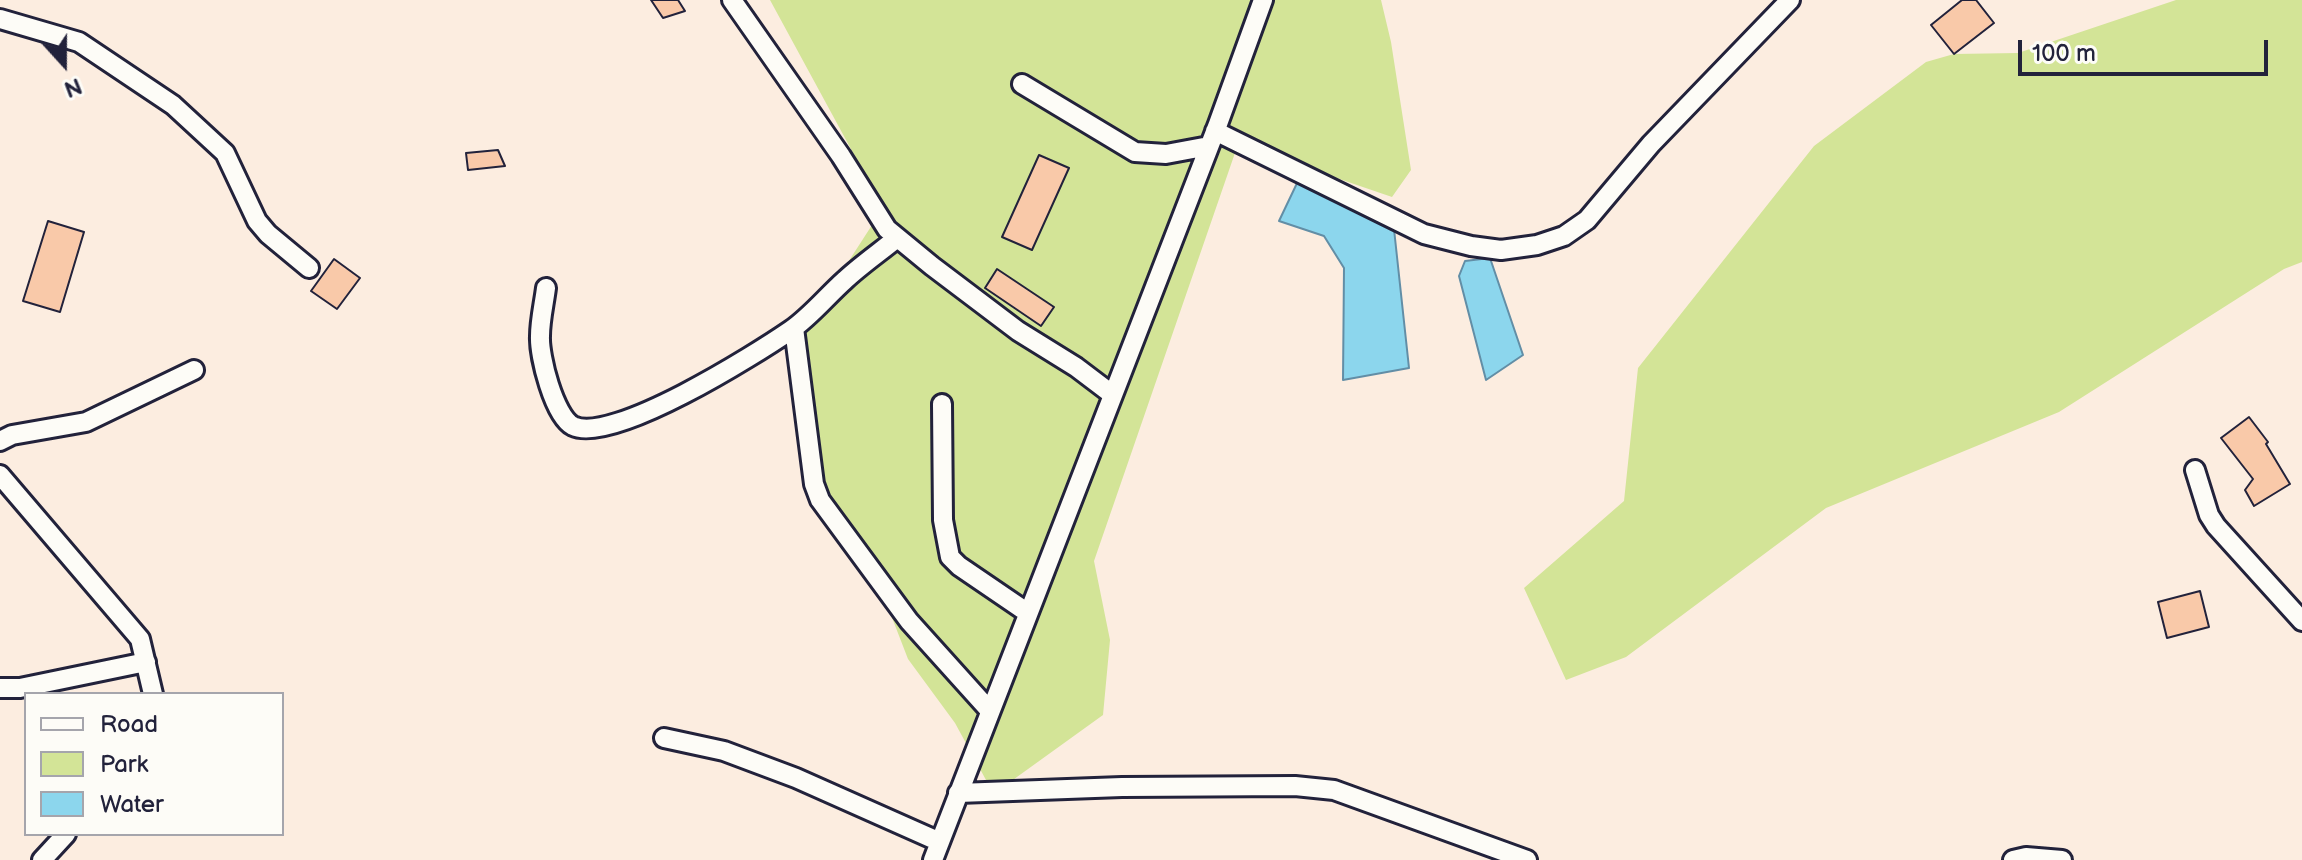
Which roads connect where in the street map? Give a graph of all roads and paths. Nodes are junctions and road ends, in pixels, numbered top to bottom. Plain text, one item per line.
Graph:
1 (732, 0) edge
2 (1263, 0) edge
3 (1790, 0) edge
4 (0, 19) edge
5 (1022, 84) dead end
6 (1212, 139) junction
7 (897, 238) junction
8 (309, 268) dead end
9 (546, 288) dead end
10 (794, 328) junction
11 (194, 370) dead end
12 (1113, 395) junction
13 (942, 404) dead end
14 (0, 441) edge
15 (2195, 470) dead end
16 (0, 475) edge
17 (1028, 613) junction
18 (2302, 621) edge
19 (146, 662) junction
20 (0, 688) edge
21 (153, 692) edge
22 (990, 711) junction
23 (664, 738) dead end
24 (958, 793) junction
25 (64, 836) edge
26 (940, 842) junction
27 (42, 860) edge
28 (933, 860) edge
29 (1527, 860) edge
30 (2013, 860) edge
31 (2062, 860) edge

1 - 7 street
2 - 6 street
3 - 6 street
4 - 8 street
5 - 6 street
6 - 12 street
7 - 10 street
7 - 12 street
9 - 10 street
10 - 22 street
11 - 14 street
12 - 17 street
13 - 17 street
15 - 18 street
16 - 19 street
17 - 22 street
19 - 20 street
19 - 21 street
22 - 24 street
23 - 26 street
24 - 26 street
24 - 29 street
25 - 27 street
26 - 28 street
30 - 31 street

